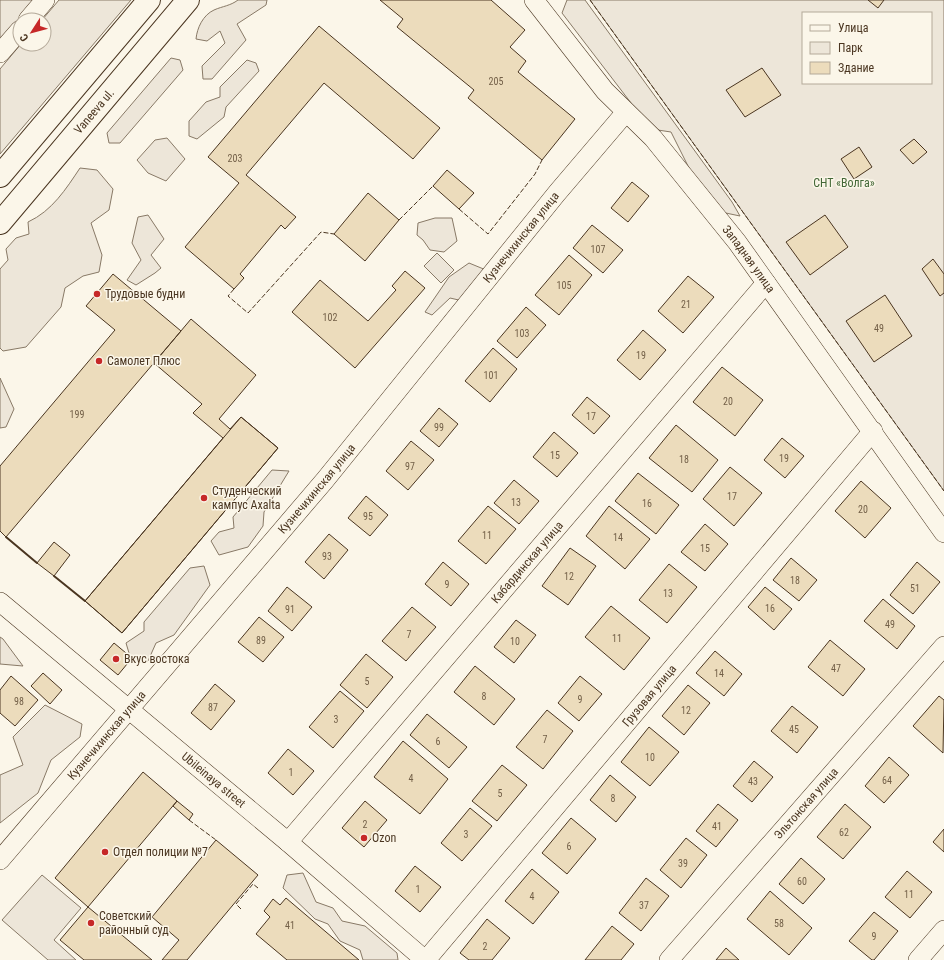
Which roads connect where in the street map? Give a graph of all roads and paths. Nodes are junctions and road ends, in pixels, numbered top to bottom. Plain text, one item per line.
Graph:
1 (45, 0) edge
2 (149, 0) edge
3 (188, 0) edge
4 (534, 0) edge
5 (35, 12) edge
6 (12, 40) edge
7 (0, 54) edge
8 (626, 112) junction
9 (0, 176) edge
10 (0, 223) edge
11 (766, 283) junction
12 (873, 431) junction
13 (944, 533) edge
14 (0, 602) edge
15 (944, 646) edge
16 (130, 710) junction
17 (288, 842) junction
18 (0, 860) edge
19 (944, 930) edge
20 (425, 960) edge
21 (669, 960) edge
22 (918, 960) edge

1 - 5 street
2 - 9 main road
3 - 10 main road, Vaneeva ul.
4 - 8 street, Западная улица
6 - 7 street
8 - 11 street, Западная улица
8 - 16 street, Кузнечихинская улица
11 - 12 street, Западная улица
11 - 17 street, Кабардинская улица
12 - 13 street, Западная улица
12 - 20 street, Грузовая улица
14 - 16 street, Ubileinaya street
15 - 21 street, Эльтонская улица
16 - 17 street, Ubileinaya street
16 - 18 street, Кузнечихинская улица
17 - 20 street, Ubileinaya street
19 - 22 street

